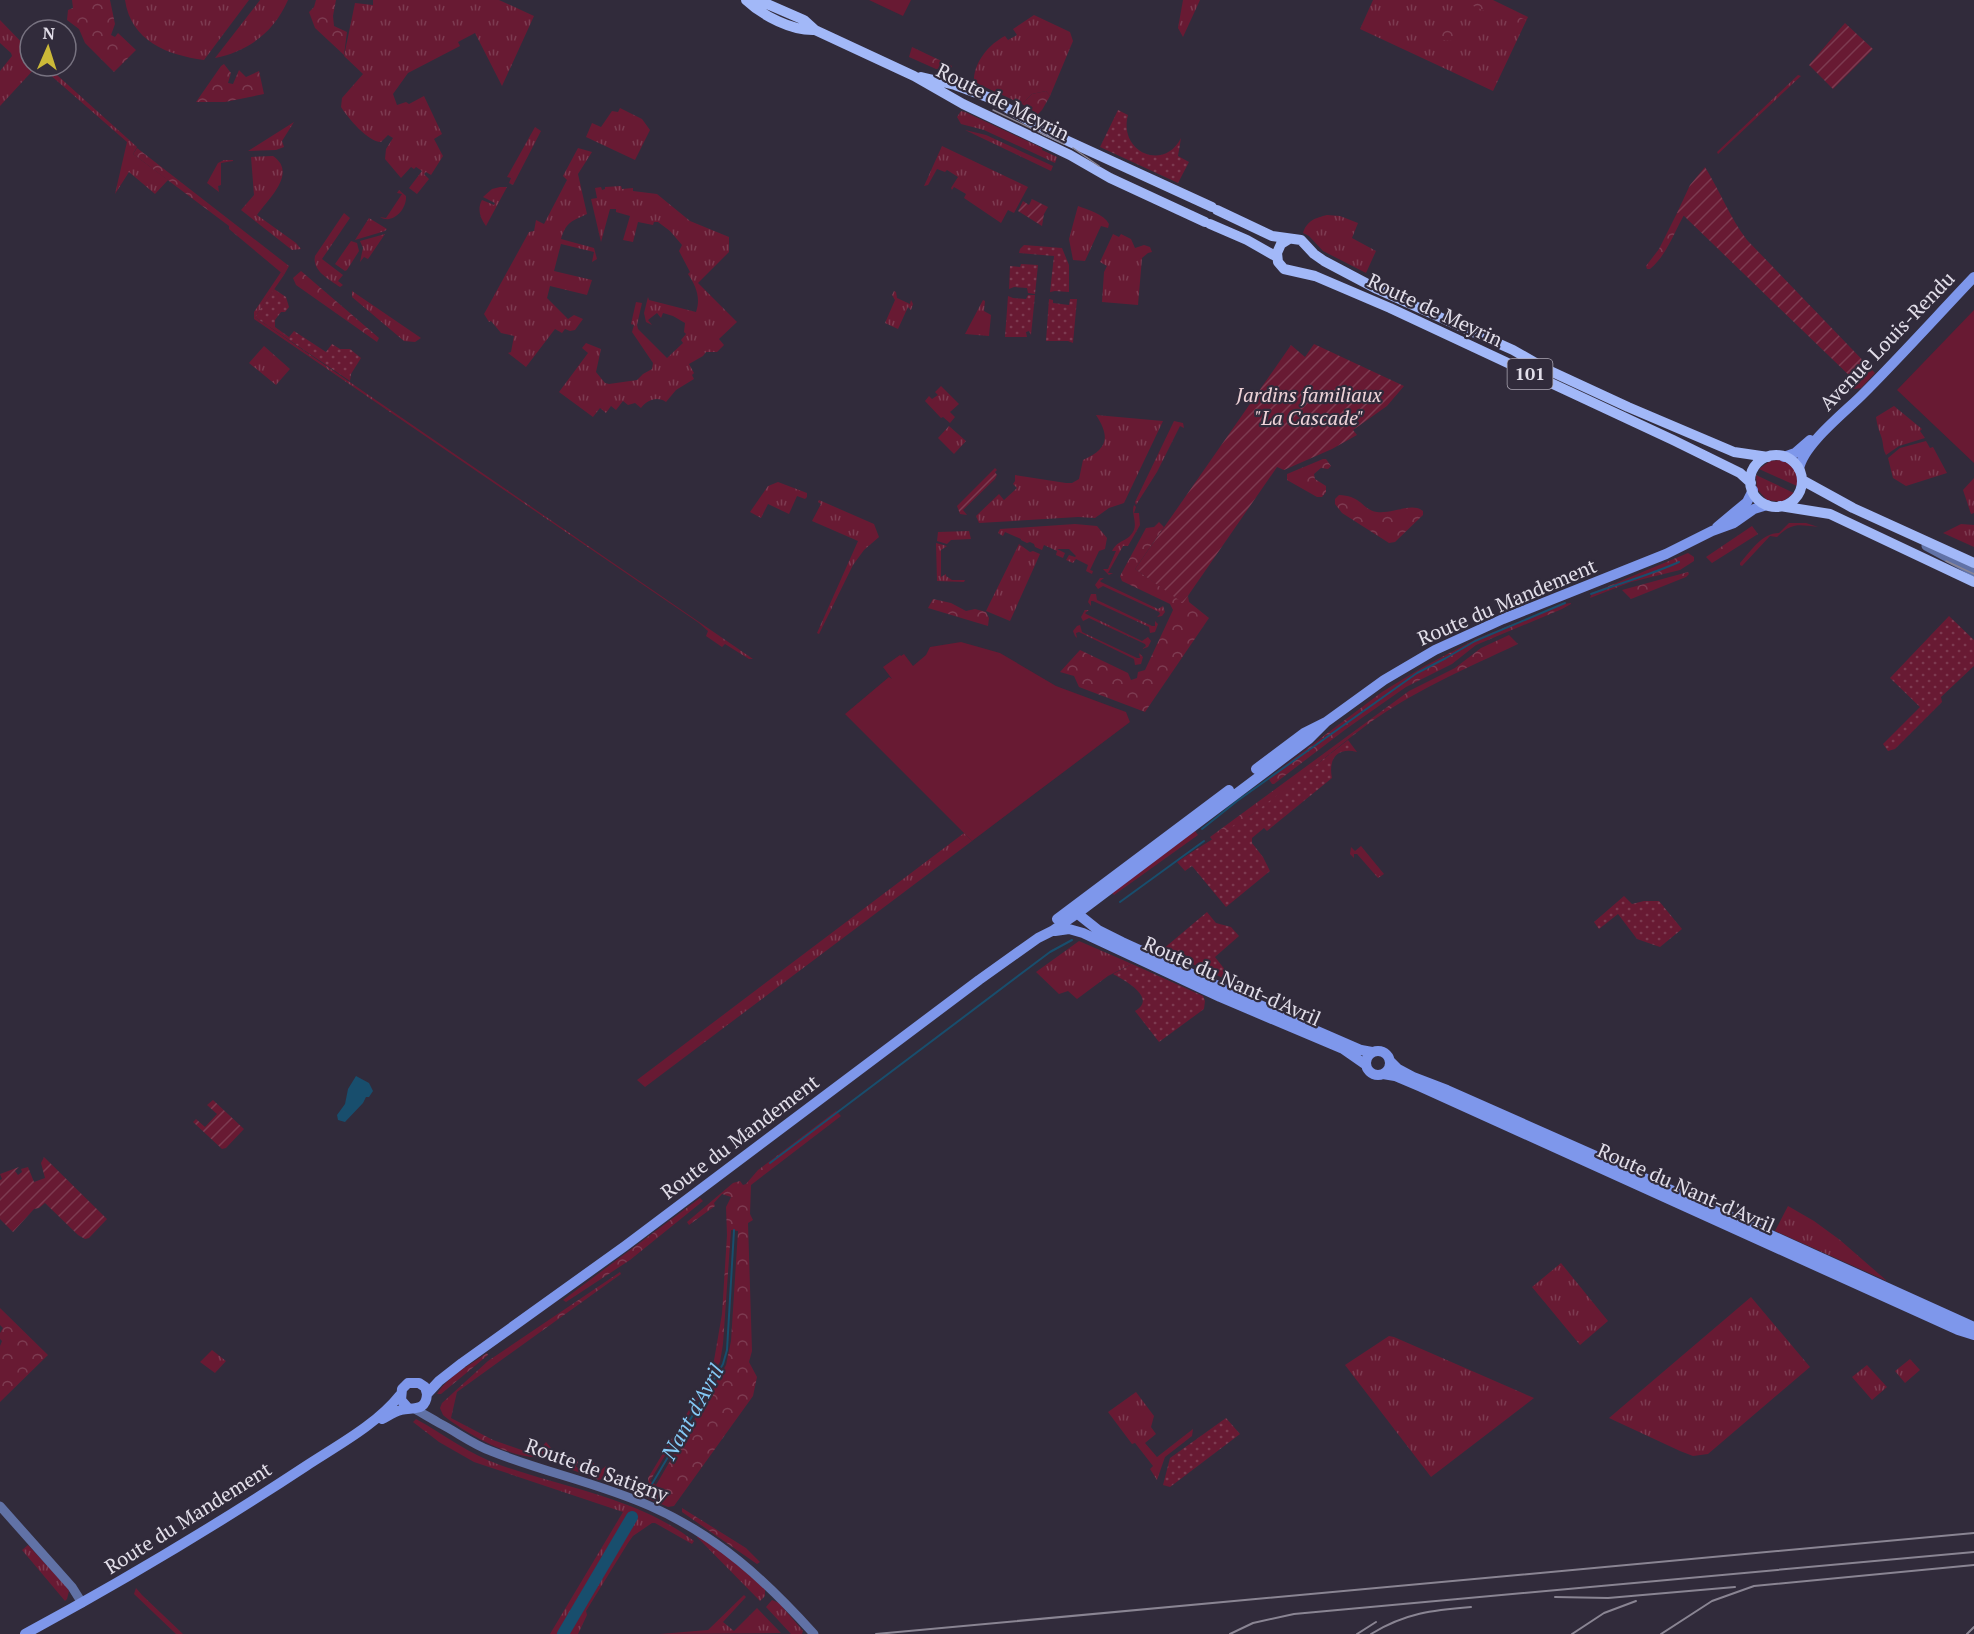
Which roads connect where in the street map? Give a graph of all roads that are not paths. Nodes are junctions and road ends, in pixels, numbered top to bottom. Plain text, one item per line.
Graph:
1 (746, 0) edge
2 (758, 0) edge
3 (815, 30) junction
4 (914, 76) junction
5 (1289, 239) junction
6 (1310, 250) junction
7 (1277, 257) junction
8 (1294, 272) junction
9 (1974, 277) edge
10 (1825, 430) junction
11 (1768, 457) junction
12 (1784, 457) junction
13 (1801, 474) junction
14 (1752, 487) junction
15 (1767, 505) junction
16 (1780, 506) junction
17 (1712, 531) junction
18 (1906, 533) junction
19 (1900, 546) junction
20 (1974, 563) edge
21 (1958, 565) junction
22 (1974, 572) edge
23 (1974, 582) edge
24 (1326, 722) junction
25 (1093, 901) junction
26 (1073, 913) junction
27 (1090, 922) junction
28 (1052, 931) junction
29 (1083, 933) junction
30 (1038, 938) junction
31 (1372, 1052) junction
32 (1390, 1061) junction
33 (1366, 1065) junction
34 (1383, 1074) junction
35 (1974, 1327) edge
36 (1974, 1335) edge
37 (462, 1363) junction
38 (418, 1383) junction
39 (400, 1395) junction
40 (427, 1398) junction
41 (412, 1409) junction
42 (440, 1423) junction
43 (366, 1426) junction
44 (0, 1506) edge
45 (82, 1603) junction
46 (25, 1634) edge
47 (814, 1634) edge

1 - 3 main road, Route de Meyrin / 101
2 - 3 main road, Route de Meyrin / 101
3 - 4 main road, Route de Meyrin / 101
4 - 5 main road, Route de Meyrin / 101
4 - 7 main road, Route de Meyrin / 101
5 - 6 main road, Route de Meyrin / 101
5 - 7 main road
6 - 8 main road
6 - 11 main road, Route de Meyrin / 101
7 - 8 main road, Route de Meyrin / 101
8 - 14 main road, Route de Meyrin / 101
9 - 10 main road, Avenue Louis-Rendu
10 - 12 main road, Avenue Louis-Rendu
10 - 13 main road, Avenue Louis-Rendu
11 - 12 main road, 101
11 - 14 main road
12 - 13 main road
13 - 16 main road
13 - 18 main road
14 - 15 main road, 101
14 - 17 main road, Route du Mandement
15 - 16 main road
15 - 17 main road, Route du Mandement
16 - 19 main road
17 - 24 main road, Route du Mandement
18 - 20 main road
18 - 21 street
19 - 21 street
19 - 23 main road
21 - 22 street
24 - 25 main road, Route du Mandement
24 - 26 main road, Route du Mandement
25 - 26 main road, Route du Mandement
25 - 27 main road
26 - 27 main road, Route du Nant-d'Avril
26 - 28 main road, Route du Mandement
26 - 29 main road, Route du Nant-d'Avril
26 - 30 main road, Route du Mandement
27 - 31 main road, Route du Nant-d'Avril
28 - 29 main road, Route du Nant-d'Avril
28 - 30 main road, Route du Mandement
29 - 33 main road, Route du Nant-d'Avril
30 - 37 main road, Route du Mandement
31 - 32 main road
31 - 33 main road
32 - 34 main road
32 - 35 main road, Route du Nant-d'Avril
33 - 34 main road
34 - 36 main road, Route du Nant-d'Avril
37 - 38 main road, Route du Mandement
37 - 40 main road, Route du Mandement
38 - 39 main road
38 - 40 main road
39 - 41 main road
39 - 43 main road, Route du Mandement
40 - 41 main road
40 - 42 street, Route de Satigny
41 - 42 street, Route de Satigny
41 - 43 main road, Route du Mandement
42 - 47 street, Route de Satigny
43 - 45 main road, Route du Mandement
44 - 45 street
45 - 46 main road, Route du Mandement

